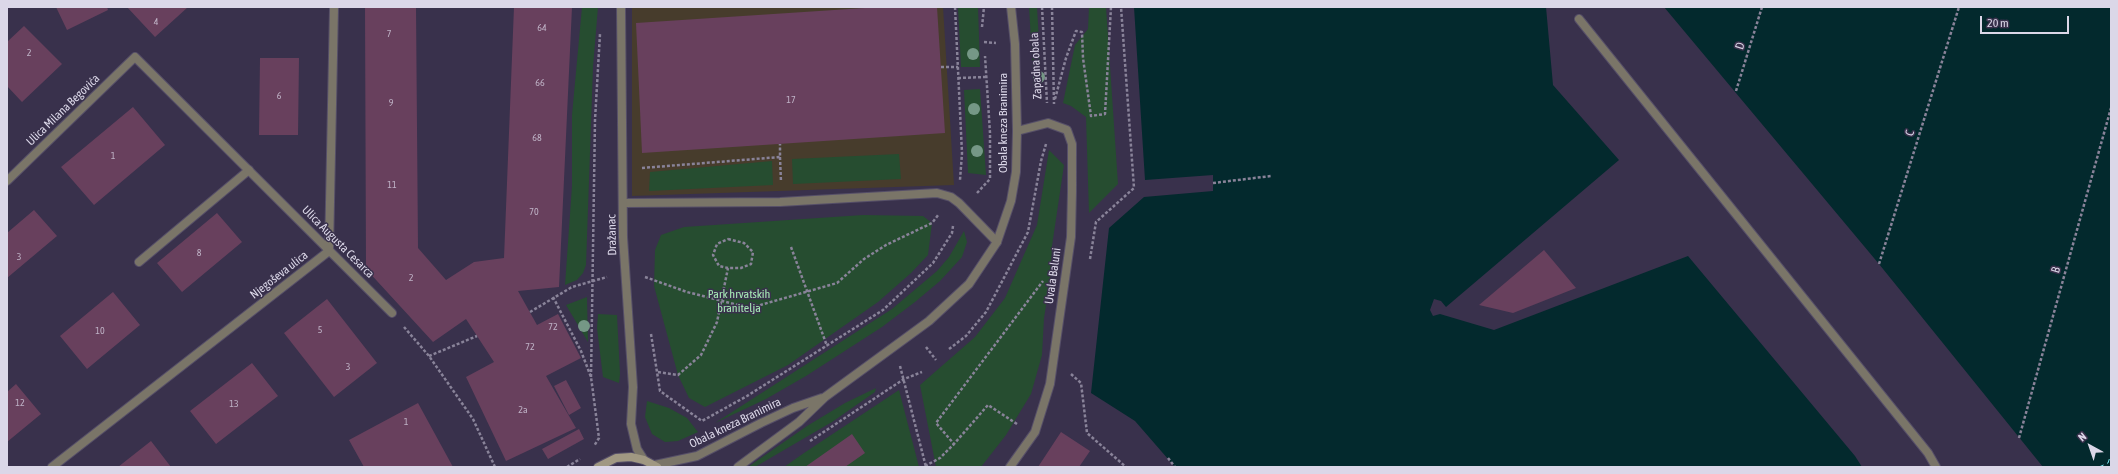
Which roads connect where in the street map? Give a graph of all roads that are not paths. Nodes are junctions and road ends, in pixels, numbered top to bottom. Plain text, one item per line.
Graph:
1 (334, 7) edge
2 (621, 7) edge
3 (1012, 7) edge
4 (1579, 19) dead end
5 (135, 57) joint
6 (1017, 131) junction
7 (249, 170) junction
8 (7, 181) edge
9 (624, 203) junction
10 (997, 242) junction
11 (329, 252) junction
12 (139, 262) dead end
13 (392, 313) road end
14 (825, 397) junction
15 (644, 460) junction
16 (656, 466) edge
17 (52, 467) edge
18 (598, 467) edge
19 (738, 467) edge
20 (1010, 467) edge
21 (1936, 467) edge

1 - 11 street
2 - 9 street, Dražanac
3 - 6 street, Obala kneza Branimira
4 - 21 street
5 - 7 street, Ulica Augusta Cesarca
5 - 8 street, Ulica Milana Begovića
6 - 10 street, Obala kneza Branimira
6 - 20 street, Uvala Baluni
7 - 11 street, Ulica Augusta Cesarca
7 - 12 street
9 - 10 street
9 - 15 street, Dražanac
10 - 14 street, Obala kneza Branimira
11 - 13 street, Ulica Augusta Cesarca
11 - 17 street, Njegoševa ulica
14 - 16 street, Obala kneza Branimira
14 - 19 street, Obala kneza Branimira
15 - 16 main road
15 - 18 main road

